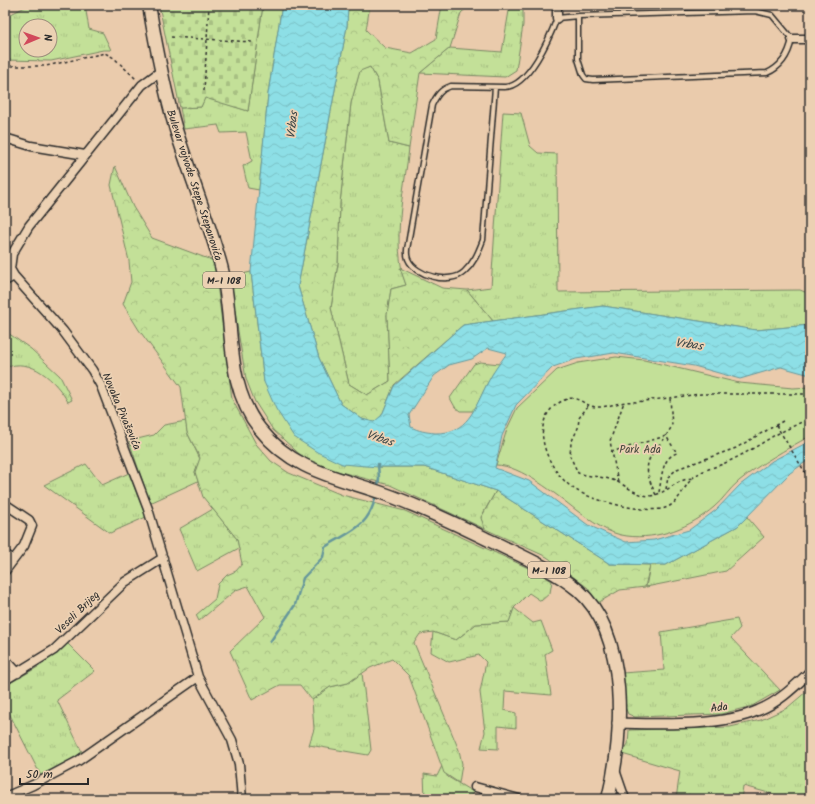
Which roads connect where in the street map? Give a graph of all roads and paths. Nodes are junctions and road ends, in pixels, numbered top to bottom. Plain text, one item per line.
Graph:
1 (149, 5) edge
2 (209, 5) edge
3 (557, 5) edge
4 (578, 16) junction
5 (557, 18) junction
6 (171, 37) dead end
7 (207, 39) junction
8 (792, 39) junction
9 (810, 39) edge
10 (252, 42) dead end
11 (5, 66) edge
12 (161, 71) junction
13 (142, 85) junction
14 (495, 87) junction
15 (204, 91) dead end
16 (5, 138) edge
17 (85, 155) junction
18 (14, 276) junction
19 (5, 281) edge
20 (810, 394) edge
21 (670, 398) junction
22 (624, 402) junction
23 (588, 406) junction
24 (810, 417) edge
25 (783, 420) dead end
26 (776, 425) junction
27 (666, 436) junction
28 (611, 452) junction
29 (693, 478) junction
30 (810, 480) edge
31 (618, 482) junction
32 (666, 489) junction
33 (659, 493) junction
34 (656, 494) junction
35 (5, 504) edge
36 (5, 554) edge
37 (163, 558) junction
38 (13, 560) junction
39 (5, 571) edge
40 (5, 659) edge
41 (810, 672) edge
42 (18, 673) junction
43 (198, 677) junction
44 (5, 680) edge
45 (617, 723) junction
46 (614, 768) junction
47 (475, 787) dead end
48 (5, 797) edge
49 (242, 799) edge
50 (519, 799) edge
51 (608, 799) edge
52 (625, 799) edge

1 - 12 main road, Bulevar vojvode Stepe Stepanovića / M-I 108
2 - 7 path
3 - 5 street
4 - 5 lane
4 - 8 lane
4 - 8 lane
5 - 14 lane
6 - 7 path
7 - 10 path
7 - 15 path
8 - 9 street
11 - 13 path
12 - 13 street
12 - 45 main road, Bulevar vojvode Stepe Stepanovića / M-I 108
13 - 17 street
14 - 14 lane
16 - 17 street
17 - 18 street
18 - 19 street
18 - 37 street, Novaka Pivaševića
20 - 21 path
21 - 22 path
21 - 27 path
22 - 23 path
22 - 28 path
23 - 29 path
23 - 31 path
24 - 29 path
25 - 26 path
26 - 30 path, bridge
26 - 32 path
27 - 28 path
27 - 33 path
27 - 34 path
28 - 31 path
29 - 32 path
31 - 34 path
32 - 33 path
33 - 34 path
35 - 38 street
36 - 38 street
37 - 42 street, Veseli Brijeg
37 - 43 street, Novaka Pivaševića
38 - 39 street
40 - 42 street
41 - 45 street, Ada
42 - 44 street, Veseli Brijeg
43 - 48 street
43 - 49 street, Novaka Pivaševića
45 - 46 main road, Bulevar vojvode Stepe Stepanovića / M-I 108
46 - 51 main road, Bulevar vojvode Stepe Stepanovića / M-I 108
46 - 52 street
47 - 50 street

